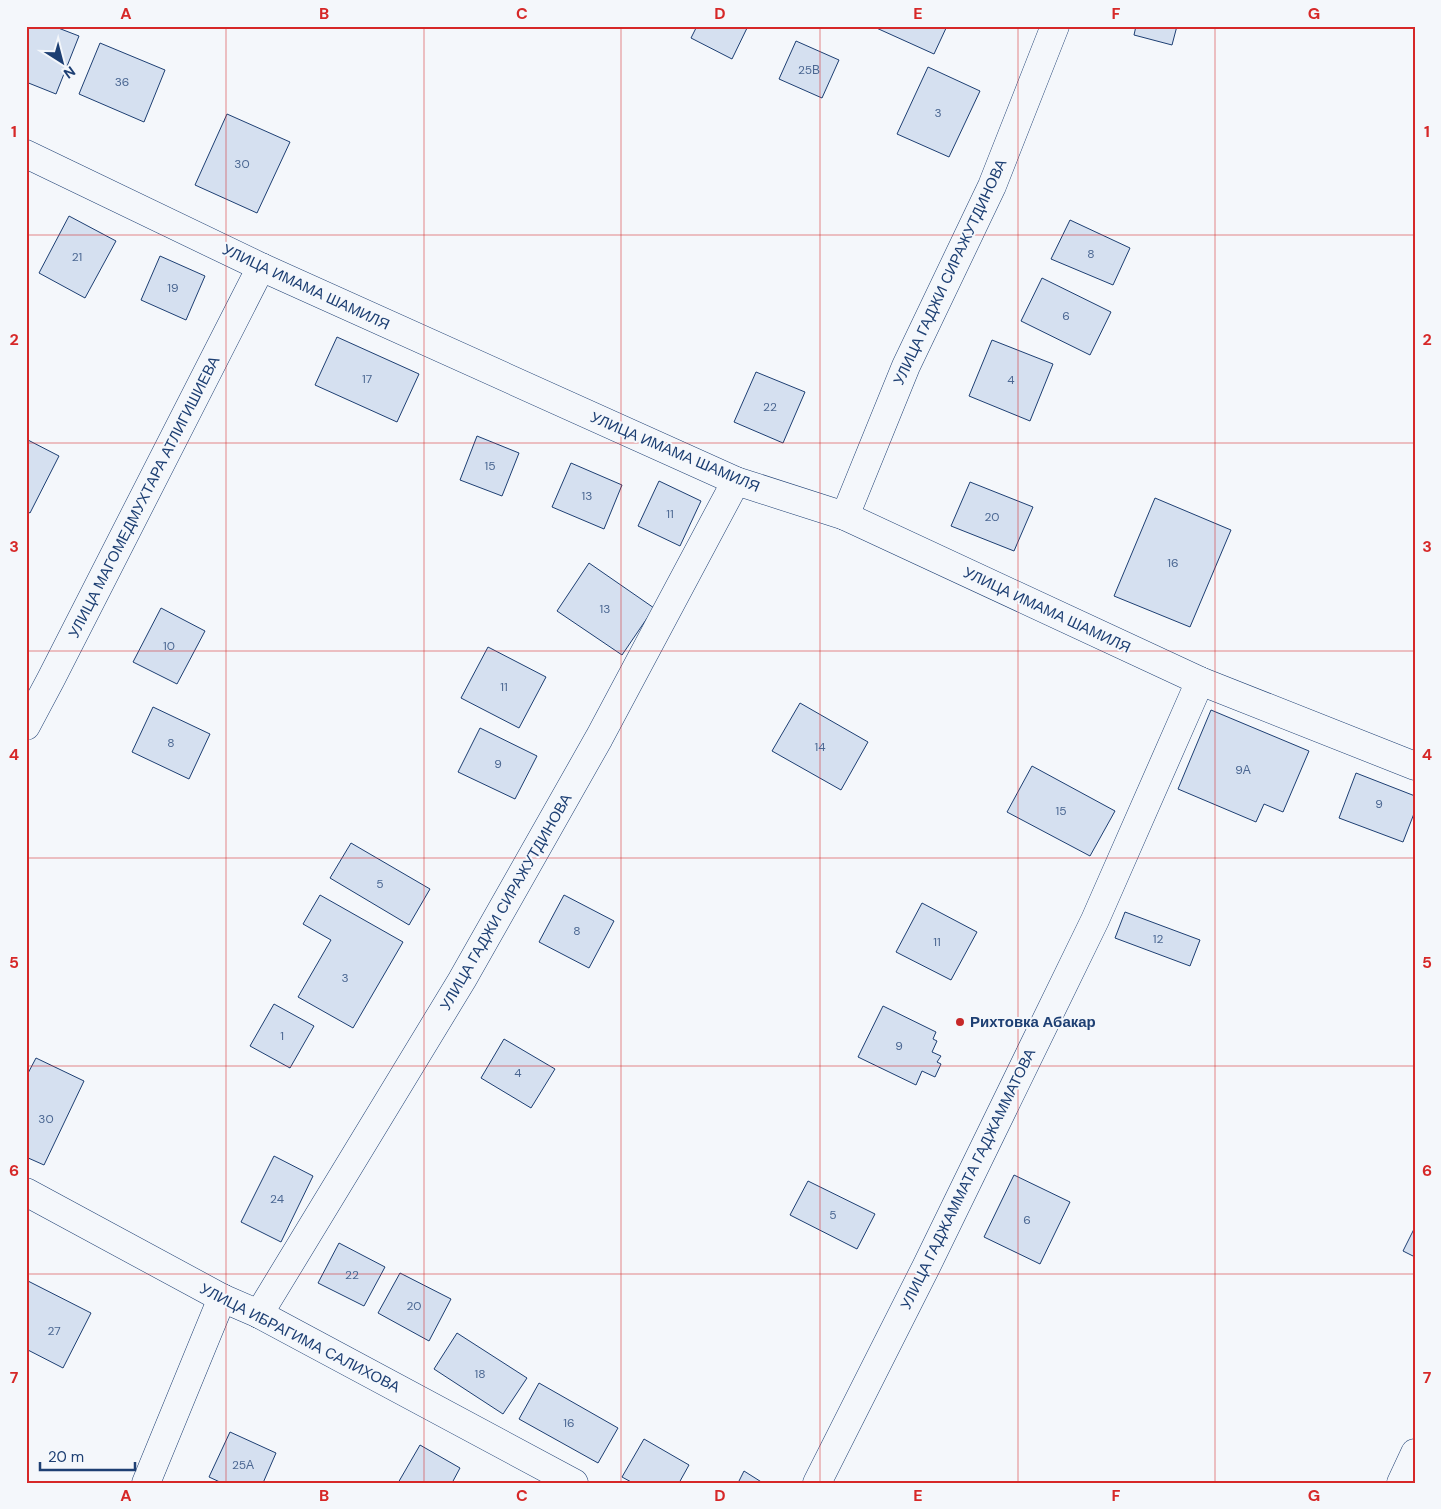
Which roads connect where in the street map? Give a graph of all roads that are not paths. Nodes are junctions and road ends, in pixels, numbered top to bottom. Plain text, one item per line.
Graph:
1 (1055, 26) edge
2 (26, 154) edge
3 (261, 267) junction
4 (736, 481) junction
5 (845, 516) junction
6 (1200, 680) junction
7 (26, 726) edge
8 (1415, 766) edge
9 (26, 1192) edge
10 (222, 1298) junction
11 (259, 1314) junction
12 (1415, 1453) edge
13 (146, 1483) edge
14 (574, 1483) edge
15 (817, 1483) edge
16 (1401, 1483) edge

1 - 5 street, УЛИЦА ГАДЖИ СИРАЖУТДИНОВА
2 - 3 street, УЛИЦА ИМАМА ШАМИЛЯ
3 - 4 street, УЛИЦА ИМАМА ШАМИЛЯ
3 - 7 street, УЛИЦА МАГОМЕДМУХТАРА АТЛИГИШИЕВА
4 - 5 street, УЛИЦА ИМАМА ШАМИЛЯ
4 - 11 street, УЛИЦА ГАДЖИ СИРАЖУТДИНОВА
5 - 6 street, УЛИЦА ИМАМА ШАМИЛЯ
6 - 8 street, УЛИЦА ИМАМА ШАМИЛЯ
6 - 15 street, УЛИЦА ГАДЖАММАТА ГАДЖАММАТОВА
9 - 10 street, УЛИЦА ИБРАГИМА САЛИХОВА
10 - 11 street, УЛИЦА ИБРАГИМА САЛИХОВА
10 - 13 street
11 - 14 street, УЛИЦА ИБРАГИМА САЛИХОВА
12 - 16 street

